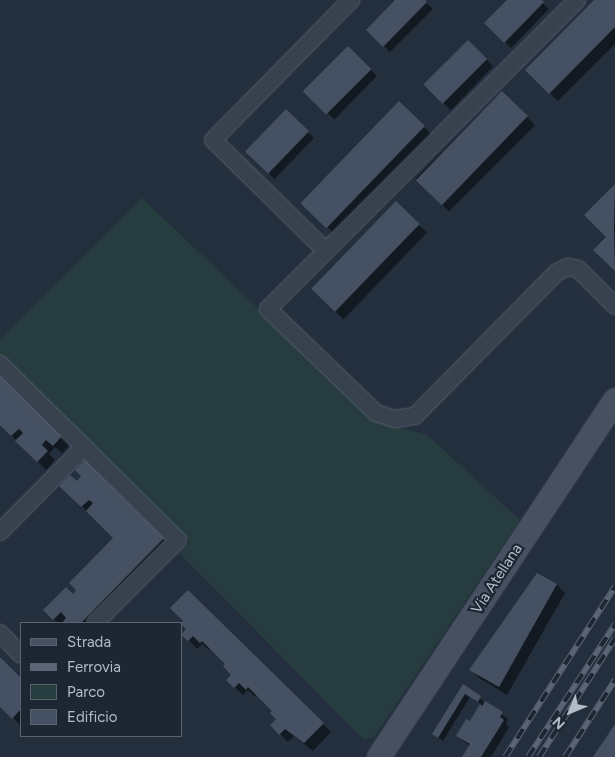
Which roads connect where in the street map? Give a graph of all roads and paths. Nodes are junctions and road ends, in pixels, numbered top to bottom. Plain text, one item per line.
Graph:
1 (351, 0) edge
2 (566, 3) edge
3 (326, 251) junction
4 (615, 306) edge
5 (0, 364) edge
6 (615, 400) edge
7 (84, 447) junction
8 (0, 532) edge
9 (96, 622) edge
10 (0, 633) edge
11 (20, 653) edge
12 (379, 757) edge

1 - 3 street
2 - 3 street
3 - 4 street
5 - 7 street
6 - 12 main road, Via Atellana
7 - 8 street
7 - 9 street
10 - 11 street

